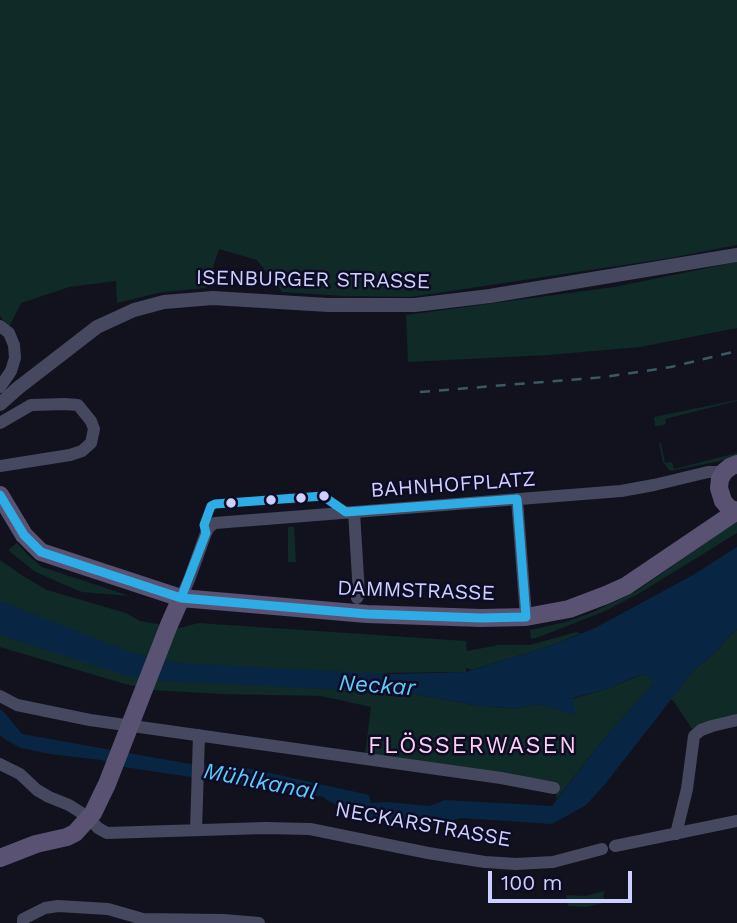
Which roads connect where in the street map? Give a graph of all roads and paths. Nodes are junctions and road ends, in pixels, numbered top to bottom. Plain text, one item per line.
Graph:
1 (737, 255) edge
2 (0, 326) edge
3 (0, 387) edge
4 (0, 404) edge
5 (0, 423) edge
6 (0, 466) edge
7 (728, 487) edge
8 (0, 495) edge
9 (517, 499) junction
10 (354, 512) junction
11 (358, 596) dead end
12 (181, 598) junction
13 (526, 617) junction
14 (0, 696) edge
15 (737, 720) edge
16 (127, 733) junction
17 (199, 734) junction
18 (0, 764) edge
19 (554, 788) dead end
20 (89, 818) junction
21 (737, 821) edge
22 (196, 831) junction
23 (676, 835) junction
24 (0, 858) edge
25 (219, 921) edge
26 (23, 923) edge
27 (258, 923) edge

1 - 4 street, ISENBURGER STRASSE
2 - 3 street
5 - 6 street
7 - 9 street, BAHNHOFPLATZ
7 - 13 main road, DAMMSTRASSE
8 - 12 main road, DAMMSTRASSE
9 - 10 street, BAHNHOFPLATZ
9 - 13 street
10 - 11 street
10 - 12 street, BAHNHOFPLATZ
12 - 13 main road, DAMMSTRASSE
12 - 16 main road
14 - 16 street
15 - 23 street
16 - 17 street
16 - 20 main road
17 - 19 street
17 - 22 street
18 - 20 street, NECKARSTRASSE
20 - 22 street, NECKARSTRASSE
20 - 24 main road
21 - 23 street, NECKARSTRASSE
22 - 23 street, NECKARSTRASSE
25 - 26 street
25 - 27 street

